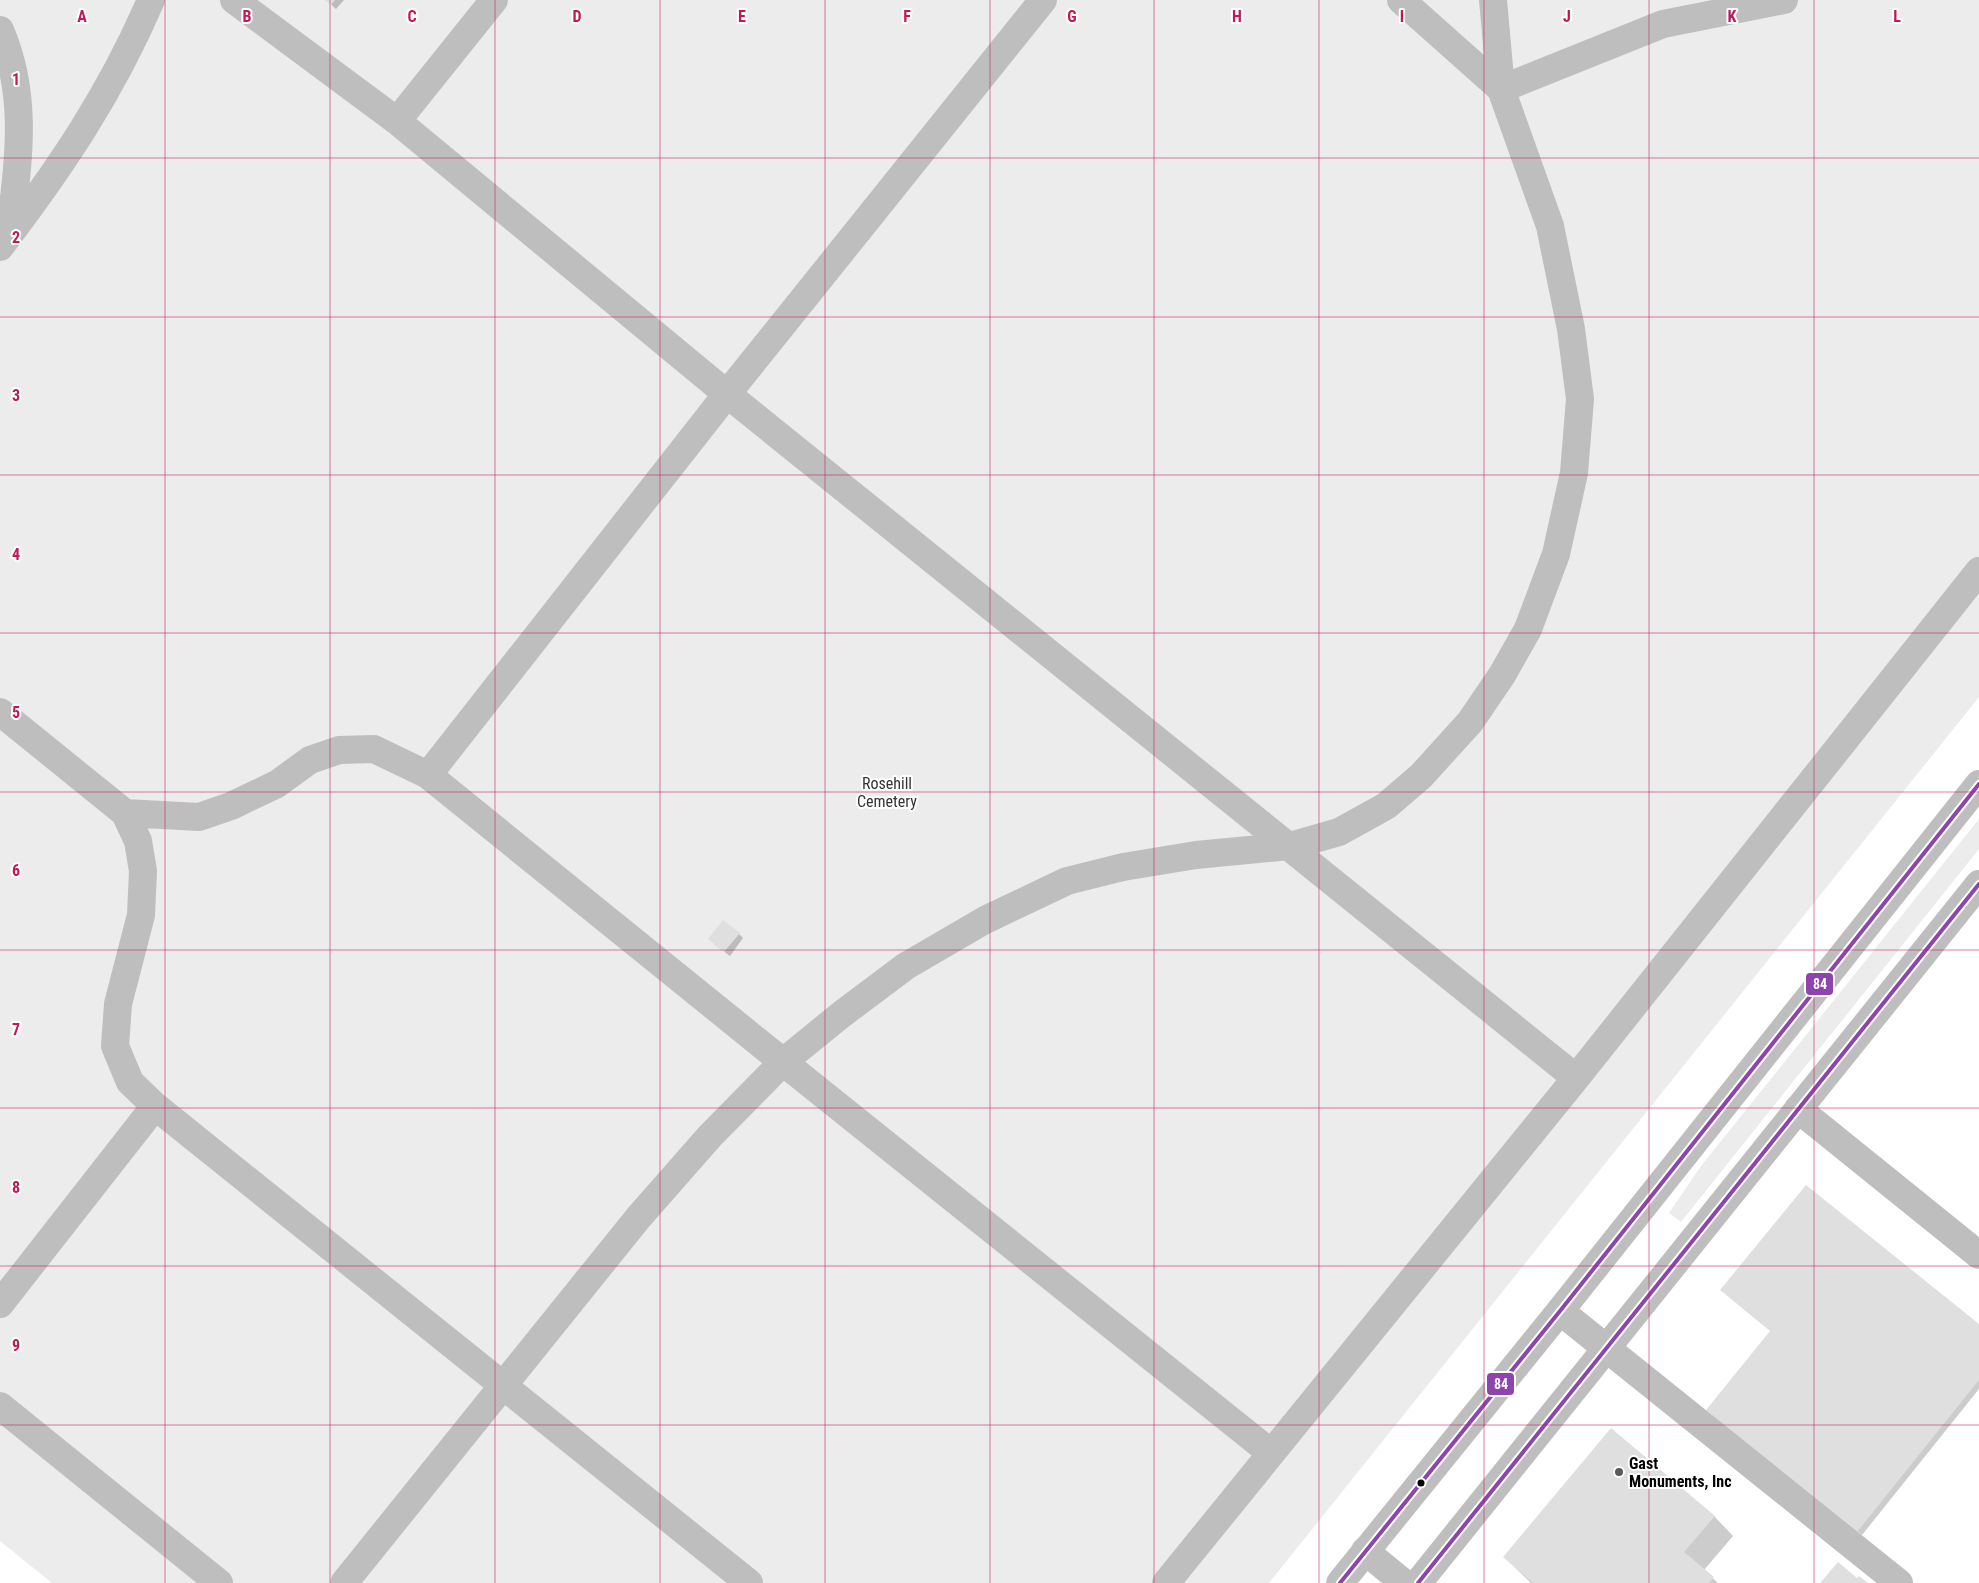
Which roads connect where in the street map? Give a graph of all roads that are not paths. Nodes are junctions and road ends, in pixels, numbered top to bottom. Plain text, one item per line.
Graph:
1 (151, 0) edge
2 (234, 0) edge
3 (494, 0) edge
4 (1043, 0) edge
5 (1401, 0) edge
6 (1493, 0) edge
7 (1784, 0) edge
8 (0, 30) edge
9 (1501, 89) junction
10 (397, 121) junction
11 (5, 240) edge
12 (728, 394) junction
13 (1979, 571) edge
14 (0, 712) edge
15 (428, 775) junction
16 (1979, 784) edge
17 (125, 813) junction
18 (1290, 846) junction
19 (1979, 884) edge
20 (783, 1062) junction
21 (1576, 1078) junction
22 (155, 1106) junction
23 (1798, 1109) junction
24 (1979, 1255) edge
25 (0, 1304) edge
26 (1560, 1310) junction
27 (1607, 1347) junction
28 (503, 1385) junction
29 (0, 1406) edge
30 (1272, 1453) junction
31 (1365, 1551) junction
32 (219, 1583) edge
33 (344, 1583) edge
34 (748, 1583) edge
35 (1166, 1583) edge
36 (1340, 1583) edge
37 (1404, 1583) edge
38 (1418, 1583) edge
39 (1899, 1583) edge

1 - 11 main road
2 - 10 main road
3 - 10 main road
4 - 12 main road
5 - 9 main road
6 - 9 main road
7 - 9 main road
8 - 11 main road
9 - 18 main road
10 - 12 main road
12 - 15 main road
12 - 18 main road
13 - 21 main road
14 - 17 main road
15 - 17 main road
15 - 20 main road
16 - 26 main road
17 - 22 main road
18 - 20 main road
18 - 21 main road
19 - 23 main road
20 - 28 main road
20 - 30 main road
21 - 30 main road
22 - 25 main road
22 - 28 main road
23 - 24 main road
23 - 27 main road
26 - 27 main road
26 - 31 main road
27 - 38 main road
27 - 39 main road
28 - 33 main road
28 - 34 main road
29 - 32 main road
30 - 35 main road
31 - 36 main road
31 - 37 main road

